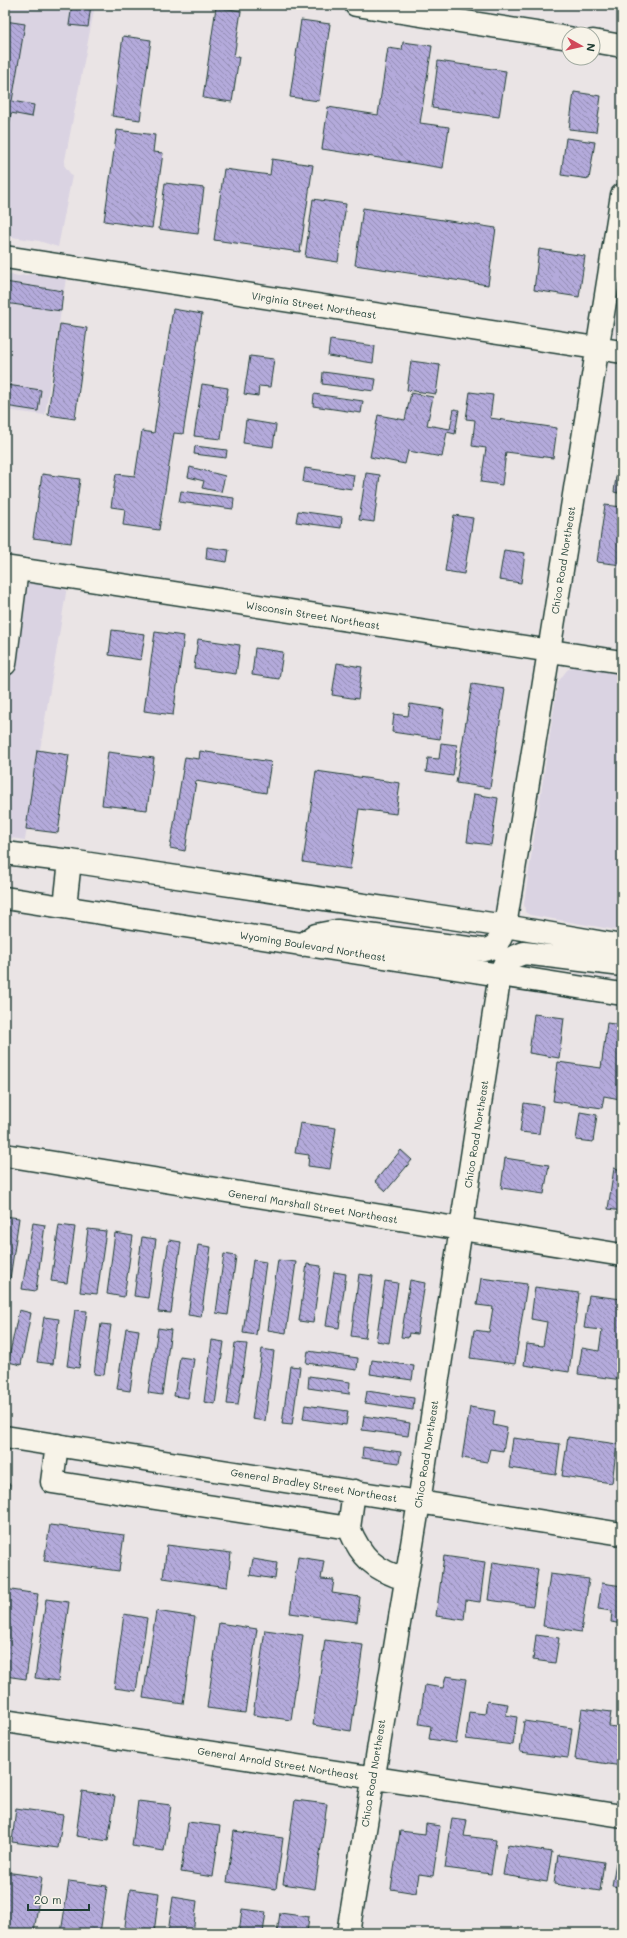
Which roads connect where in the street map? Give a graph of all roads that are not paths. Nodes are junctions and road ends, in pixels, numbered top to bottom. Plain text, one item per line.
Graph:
1 (356, 5) edge
2 (561, 37) edge
3 (601, 42) edge
4 (622, 46) edge
5 (622, 195) edge
6 (5, 257) edge
7 (598, 349) junction
8 (622, 352) edge
9 (11, 568) edge
10 (8, 618) edge
11 (548, 652) junction
12 (622, 662) edge
13 (5, 664) edge
14 (5, 853) edge
15 (70, 861) junction
16 (5, 898) edge
17 (66, 906) junction
18 (505, 926) junction
19 (302, 945) junction
20 (622, 946) edge
21 (622, 965) edge
22 (500, 974) junction
23 (622, 994) edge
24 (5, 1155) edge
25 (461, 1230) junction
26 (622, 1255) edge
27 (5, 1437) edge
28 (57, 1445) junction
29 (354, 1491) junction
30 (419, 1502) junction
31 (349, 1528) junction
32 (622, 1534) edge
33 (406, 1578) junction
34 (5, 1721) edge
35 (372, 1777) junction
36 (622, 1816) edge
37 (348, 1933) edge

1 - 2 street
3 - 4 street
5 - 7 street, Chico Road Northeast
6 - 7 street, Virginia Street Northeast
7 - 8 street, Virginia Street Northeast
7 - 11 street, Chico Road Northeast
9 - 10 street
9 - 11 street, Wisconsin Street Northeast
10 - 13 street
11 - 12 street, Wisconsin Street Northeast
11 - 18 street, Chico Road Northeast
14 - 15 street
15 - 17 street
15 - 18 street
16 - 17 street, Wyoming Boulevard Northeast
17 - 19 street, Wyoming Boulevard Northeast
18 - 19 street, Chico Road Northeast
18 - 20 street
19 - 22 street, Wyoming Boulevard Northeast
21 - 22 street
22 - 23 street, Wyoming Boulevard Northeast
22 - 25 street, Chico Road Northeast
24 - 25 street, General Marshall Street Northeast
25 - 26 street, General Marshall Street Northeast
25 - 30 street, Chico Road Northeast
27 - 28 street, General Bradley Street Northeast
28 - 29 street, General Bradley Street Northeast
28 - 31 street
29 - 30 street, General Bradley Street Northeast
29 - 31 street
30 - 32 street, General Bradley Street Northeast
30 - 33 street, Chico Road Northeast
31 - 33 street
33 - 35 street, Chico Road Northeast
34 - 35 street, General Arnold Street Northeast
35 - 36 street, General Arnold Street Northeast
35 - 37 street, Chico Road Northeast

